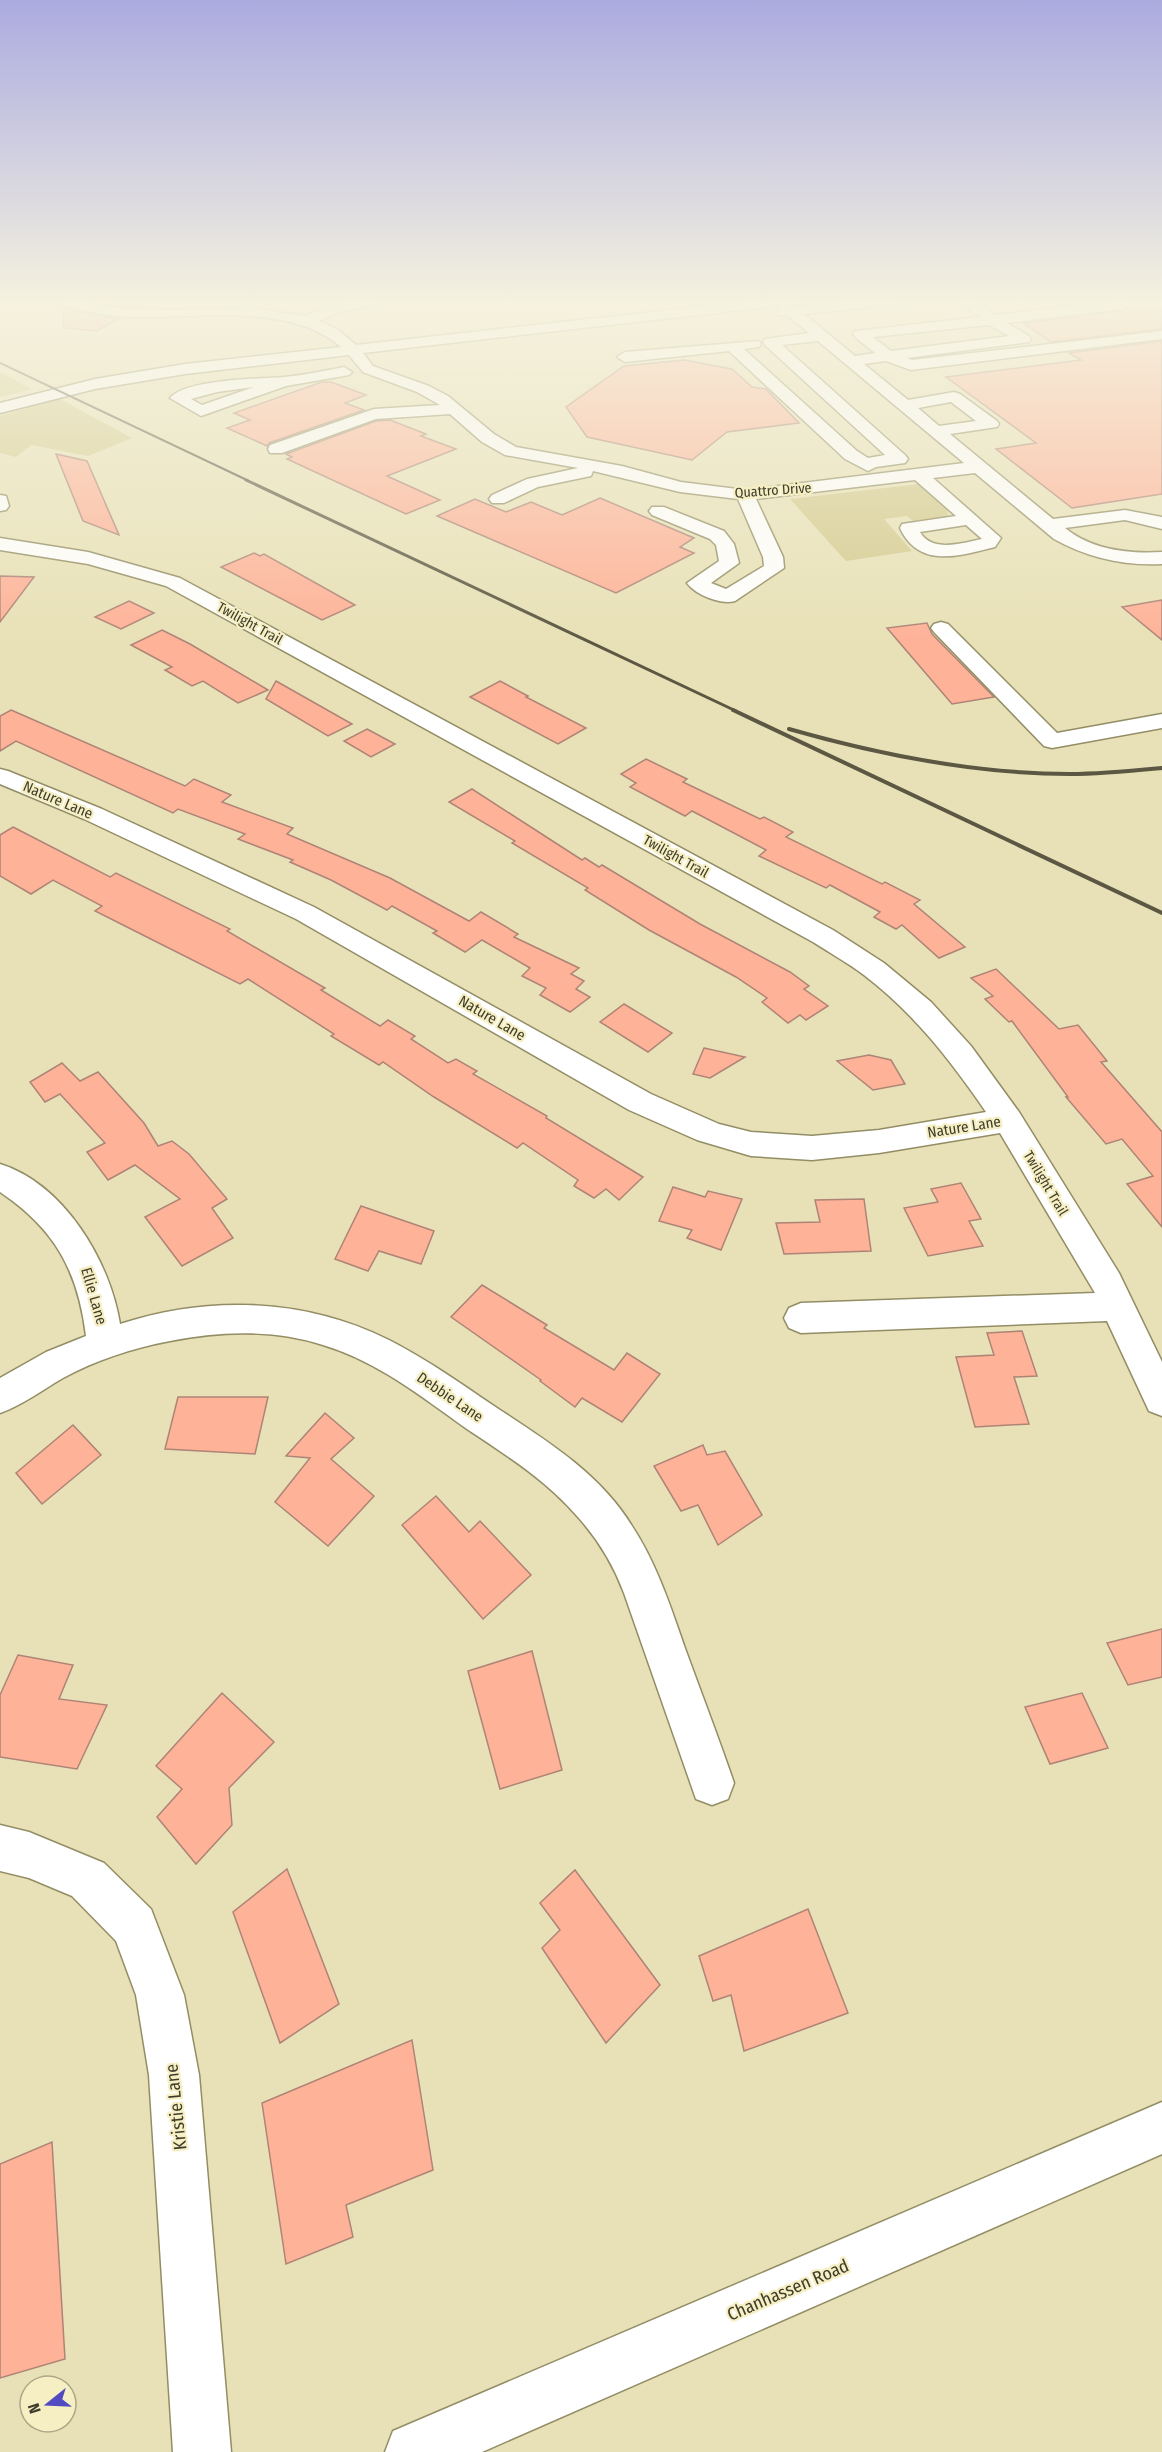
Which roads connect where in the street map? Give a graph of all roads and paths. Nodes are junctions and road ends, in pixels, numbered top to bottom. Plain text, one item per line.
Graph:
1 (382, 413) edge
2 (460, 413) edge
3 (805, 413) edge
4 (849, 413) edge
5 (914, 413) edge
6 (977, 413) edge
7 (936, 431) junction
8 (276, 449) dead end
9 (865, 463) junction
10 (601, 467) junction
11 (978, 467) junction
12 (920, 475) junction
13 (881, 479) junction
14 (745, 495) junction
15 (498, 499) dead end
16 (0, 500) edge
17 (0, 506) edge
18 (658, 511) dead end
19 (971, 519) dead end
20 (1162, 523) edge
21 (1049, 525) junction
22 (0, 544) edge
23 (1162, 558) edge
24 (729, 563) junction
25 (774, 568) junction
26 (941, 628) dead end
27 (1162, 721) edge
28 (0, 776) edge
29 (1008, 1120) junction
30 (0, 1176) edge
31 (1118, 1306) junction
32 (801, 1318) dead end
33 (105, 1344) junction
34 (0, 1397) edge
35 (1162, 1400) edge
36 (712, 1783) dead end
37 (0, 1848) edge
38 (1162, 2128) edge
39 (201, 2452) edge
40 (414, 2452) edge

1 - 8 street
2 - 10 street, Quattro Drive
3 - 9 street
4 - 9 street
5 - 7 street
6 - 7 street
7 - 11 street
9 - 13 street
10 - 14 street, Quattro Drive
10 - 15 street
11 - 12 street, Quattro Drive
11 - 21 street
12 - 13 street, Quattro Drive
12 - 19 street
13 - 14 street, Quattro Drive
14 - 25 street
16 - 17 street
18 - 24 street
20 - 21 street
21 - 23 street
22 - 29 street, Twilight Trail
24 - 25 street
24 - 25 street
26 - 27 street
28 - 29 street, Nature Lane
29 - 31 street, Twilight Trail
30 - 33 street, Ellie Lane
31 - 32 street
31 - 35 street, Twilight Trail
33 - 34 street, Debbie Lane
33 - 36 street, Debbie Lane
37 - 39 street, Kristie Lane
38 - 40 street, Chanhassen Road

